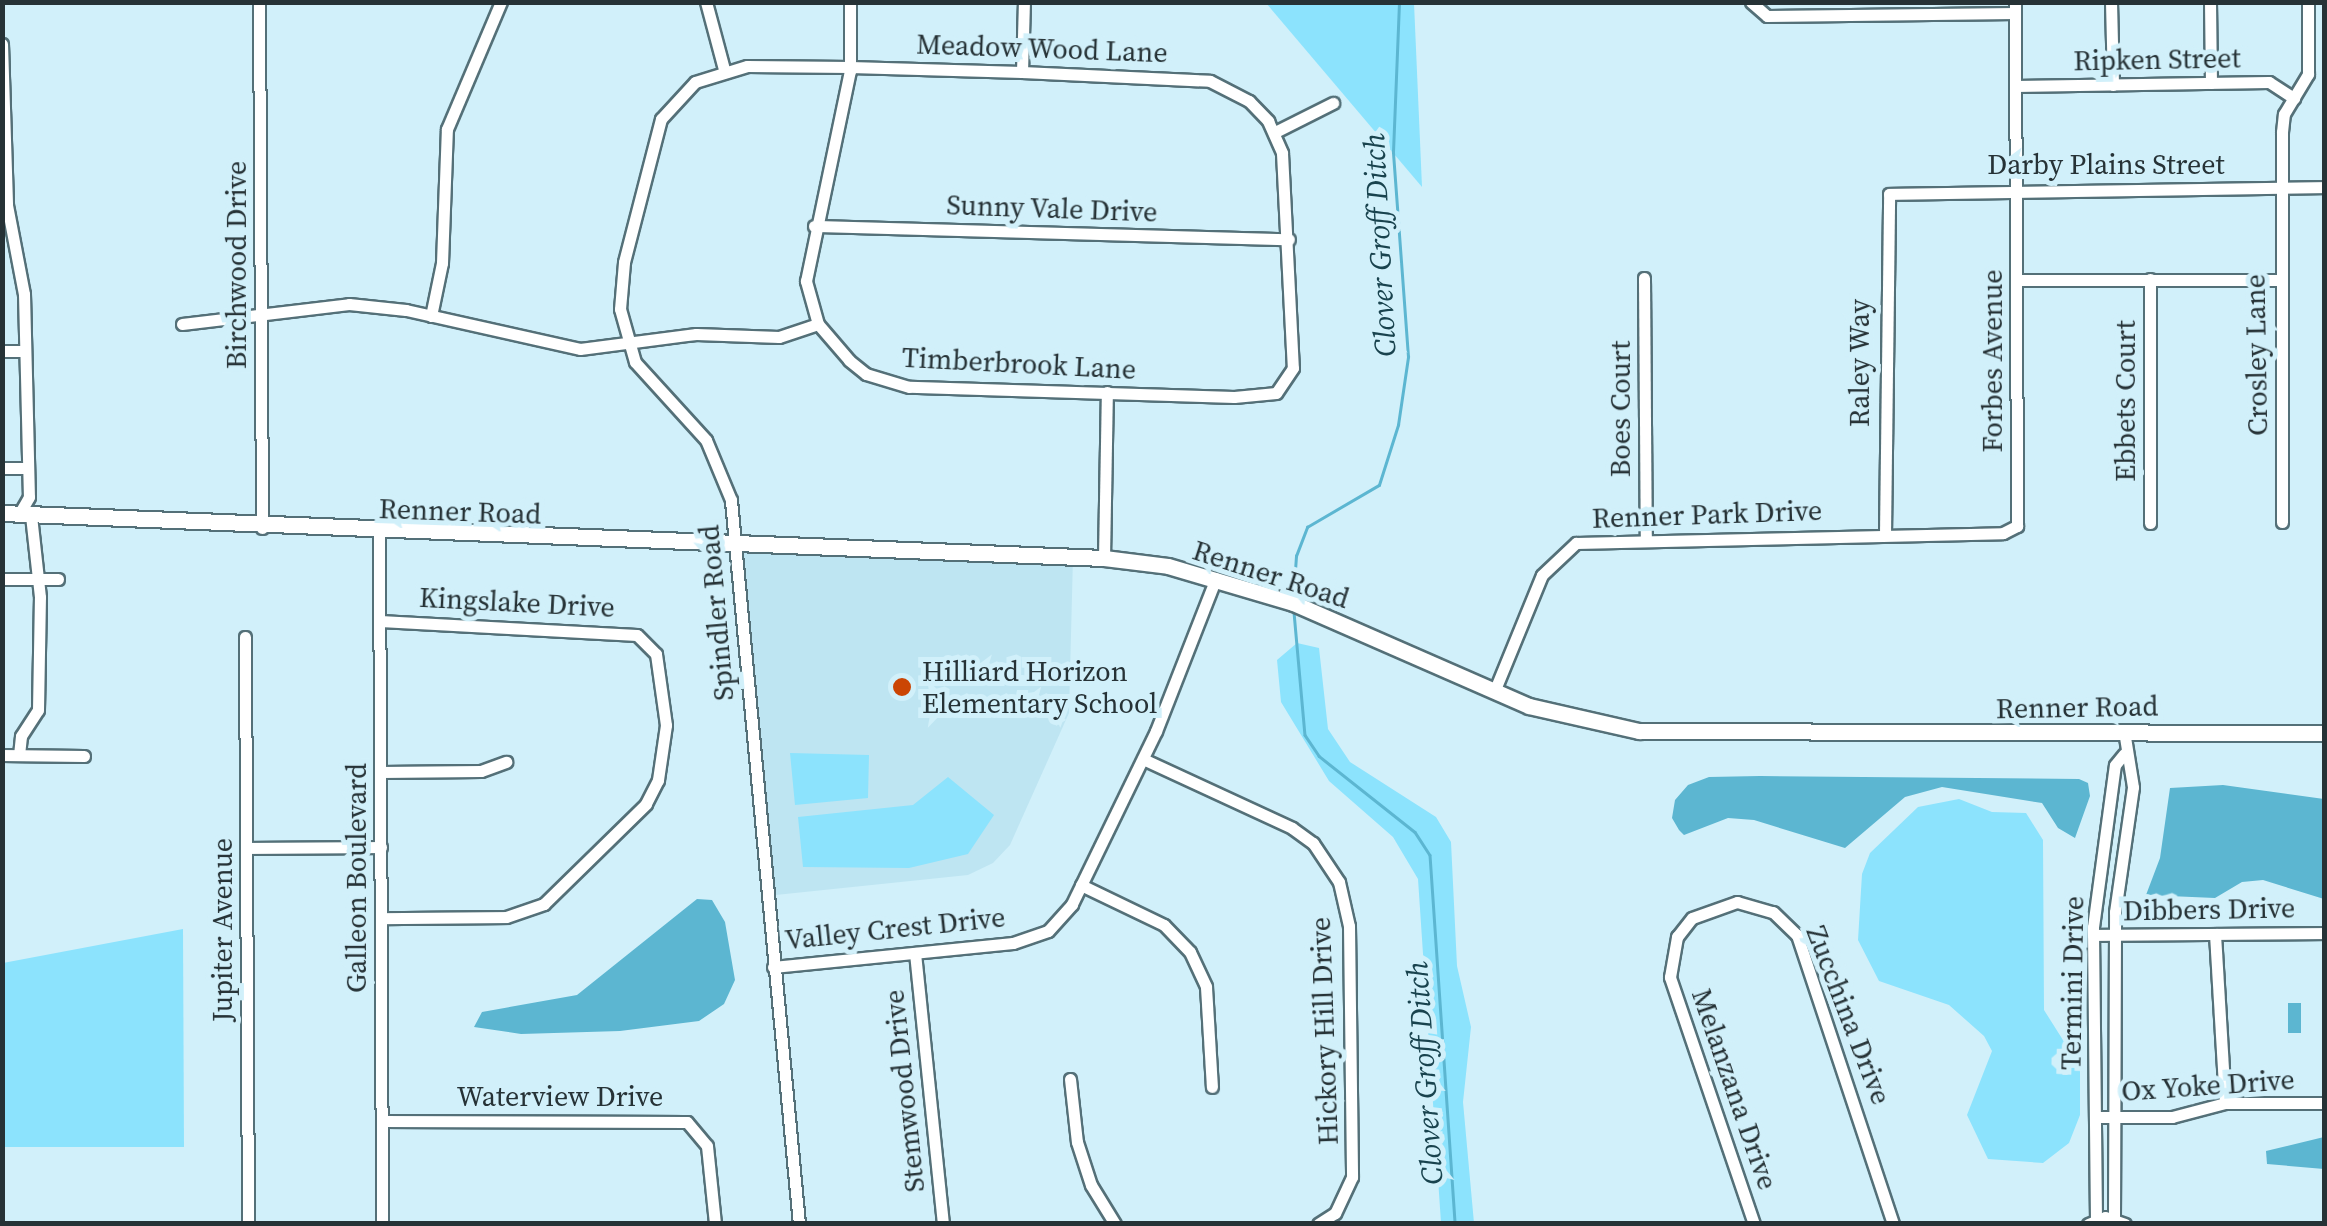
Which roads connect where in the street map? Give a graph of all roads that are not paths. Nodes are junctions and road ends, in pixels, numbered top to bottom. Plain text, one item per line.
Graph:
1 (259, 2) edge
2 (502, 2) edge
3 (706, 2) edge
4 (850, 2) edge
5 (1024, 2) edge
6 (2111, 2) edge
7 (2210, 2) edge
8 (2308, 2) edge
9 (1753, 5) edge
10 (2015, 8) edge
11 (2, 44) edge
12 (850, 68) junction
13 (724, 69) junction
14 (1022, 72) junction
15 (2211, 83) junction
16 (2112, 85) junction
17 (2016, 86) junction
18 (2294, 98) junction
19 (1333, 103) dead end
20 (1274, 132) junction
21 (2324, 187) edge
22 (2281, 188) junction
23 (2016, 190) junction
24 (1889, 194) joint
25 (814, 226) junction
26 (1290, 239) junction
27 (1644, 278) dead end
28 (2150, 279) junction
29 (2016, 280) junction
30 (2279, 280) junction
31 (261, 312) junction
32 (431, 316) junction
33 (182, 324) dead end
34 (818, 324) junction
35 (627, 343) junction
36 (2, 351) edge
37 (25, 351) junction
38 (1107, 392) junction
39 (2, 468) edge
40 (25, 468) junction
41 (29, 497) junction
42 (23, 515) edge
43 (2282, 522) dead end
44 (2150, 523) dead end
45 (262, 528) junction
46 (2013, 530) joint
47 (379, 533) junction
48 (1885, 534) junction
49 (1646, 538) junction
50 (734, 548) junction
51 (1104, 558) junction
52 (1216, 578) junction
53 (2, 579) edge
54 (58, 579) dead end
55 (37, 580) junction
56 (380, 620) junction
57 (245, 637) dead end
58 (1494, 692) junction
59 (2124, 731) junction
60 (2324, 733) edge
61 (2, 754) edge
62 (2124, 754) junction
63 (19, 755) junction
64 (84, 756) dead end
65 (1143, 758) junction
66 (506, 762) dead end
67 (381, 772) junction
68 (382, 847) junction
69 (248, 848) junction
70 (1081, 885) junction
71 (382, 918) junction
72 (1692, 918) joint
73 (2324, 933) edge
74 (2215, 934) junction
75 (2093, 935) junction
76 (2115, 935) junction
77 (915, 953) junction
78 (773, 966) junction
79 (1070, 1079) dead end
80 (1212, 1087) dead end
81 (2225, 1103) junction
82 (2324, 1103) edge
83 (2095, 1117) junction
84 (2114, 1117) junction
85 (382, 1122) junction
86 (2092, 1221) edge
87 (2120, 1221) edge
88 (248, 1224) edge
89 (382, 1224) edge
90 (715, 1224) edge
91 (799, 1224) edge
92 (943, 1224) edge
93 (1116, 1224) edge
94 (1318, 1224) edge
95 (1754, 1224) edge
96 (1894, 1224) edge

1 - 31 street, Birchwood Drive
2 - 32 street
3 - 13 street
4 - 12 street
5 - 14 street
6 - 16 street
7 - 15 street
8 - 18 street, Crosley Lane
9 - 10 street
10 - 17 street, Forbes Avenue
11 - 37 street
12 - 13 street, Meadow Wood Lane
12 - 14 street, Meadow Wood Lane
12 - 25 street
13 - 35 street, Spindler Road
14 - 20 street, Meadow Wood Lane
15 - 16 street, Ripken Street
15 - 18 street, Ripken Street
16 - 17 street, Ripken Street
17 - 23 street, Forbes Avenue
18 - 22 street, Crosley Lane
19 - 20 street
20 - 26 street
21 - 22 street, Darby Plains Street
22 - 23 street, Darby Plains Street
22 - 30 street, Crosley Lane
23 - 24 street, Darby Plains Street
23 - 29 street, Forbes Avenue
24 - 48 street, Raley Way
25 - 26 street, Sunny Vale Drive
25 - 34 street
26 - 38 street, Timberbrook Lane
27 - 49 street, Boes Court
28 - 29 street
28 - 30 street
28 - 44 street, Ebbets Court
29 - 46 street, Forbes Avenue
30 - 43 street, Crosley Lane
31 - 32 street
31 - 33 street
31 - 45 street, Birchwood Drive
32 - 35 street
34 - 35 street
34 - 38 street, Timberbrook Lane
35 - 50 street, Spindler Road
36 - 37 street
37 - 40 street
38 - 51 street
39 - 40 street
40 - 41 street
41 - 42 street
41 - 42 street
42 - 45 main road, Renner Road
42 - 55 street
45 - 47 main road, Renner Road
46 - 48 street, Renner Park Drive
47 - 50 main road, Renner Road
47 - 56 street, Galleon Boulevard
48 - 49 street, Renner Park Drive
49 - 58 street, Renner Park Drive
50 - 51 main road, Renner Road
50 - 78 street, Spindler Road
51 - 52 main road, Renner Road
52 - 58 main road, Renner Road
52 - 65 street, Valley Crest Drive
53 - 55 street
54 - 55 street
55 - 63 street
56 - 67 street, Galleon Boulevard
56 - 71 street, Kingslake Drive
57 - 69 street, Jupiter Avenue
58 - 59 main road, Renner Road
59 - 60 main road, Renner Road
59 - 62 street, Termini Drive
61 - 63 street
62 - 75 street, Termini Drive
62 - 76 street, Termini Drive
63 - 64 street
65 - 70 street, Valley Crest Drive
65 - 94 street, Hickory Hill Drive
66 - 67 street
67 - 68 street, Galleon Boulevard
68 - 69 street
68 - 71 street, Galleon Boulevard
69 - 88 street, Jupiter Avenue
70 - 77 street, Valley Crest Drive
70 - 80 street
71 - 85 street, Galleon Boulevard
72 - 95 street, Melanzana Drive
72 - 96 street, Zucchina Drive
73 - 74 street, Dibbers Drive
74 - 76 street, Dibbers Drive
74 - 81 street
75 - 76 street, Dibbers Drive
75 - 83 street, Termini Drive
76 - 84 street, Termini Drive
77 - 78 street, Valley Crest Drive
77 - 92 street, Stemwood Drive
78 - 91 street, Spindler Road
79 - 93 street
81 - 82 street, Ox Yoke Drive
81 - 84 street, Ox Yoke Drive
83 - 84 street, Ox Yoke Drive
83 - 86 street, Termini Drive
84 - 87 street, Termini Drive
85 - 89 street, Galleon Boulevard
85 - 90 street, Waterview Drive
86 - 87 street, Termini Drive

